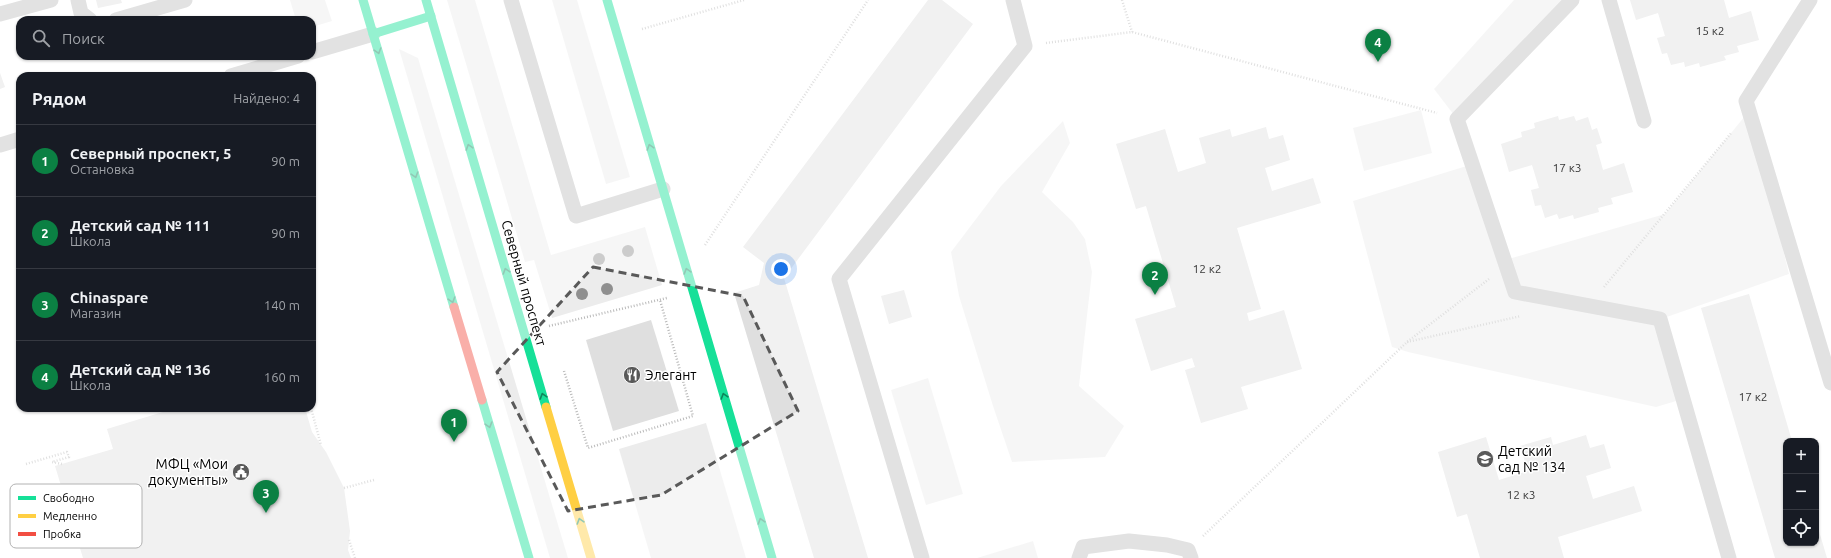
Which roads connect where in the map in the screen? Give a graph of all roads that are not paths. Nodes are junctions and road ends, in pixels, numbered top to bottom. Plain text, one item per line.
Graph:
1 (51, 0) edge
2 (78, 0) edge
3 (186, 0) edge
4 (363, 0) edge
5 (426, 0) edge
6 (511, 0) edge
7 (606, 0) edge
8 (1013, 0) edge
9 (1572, 0) edge
10 (1609, 0) edge
11 (1810, 0) edge
12 (0, 14) edge
13 (85, 16) edge
14 (130, 16) edge
15 (430, 16) junction
16 (373, 34) junction
17 (316, 51) edge
18 (285, 60) edge
19 (244, 72) edge
20 (1644, 121) dead end
21 (16, 140) edge
22 (0, 145) edge
23 (663, 189) junction
24 (1831, 383) edge
25 (1190, 554) edge
26 (529, 558) edge
27 (591, 558) edge
28 (772, 558) edge
29 (922, 558) edge
30 (1079, 558) edge
31 (1729, 558) edge

1 - 12 lane
2 - 13 lane
3 - 14 lane
4 - 16 main road
5 - 15 main road, Северный проспект
6 - 23 lane
23 -> 7 main road
8 - 29 lane
9 - 31 lane
10 - 20 lane
11 - 24 lane
15 - 16 main road
27 -> 15 main road, Северный проспект
16 - 17 lane
16 -> 26 main road
18 - 19 lane
21 - 22 lane
28 -> 23 main road
25 - 30 lane

